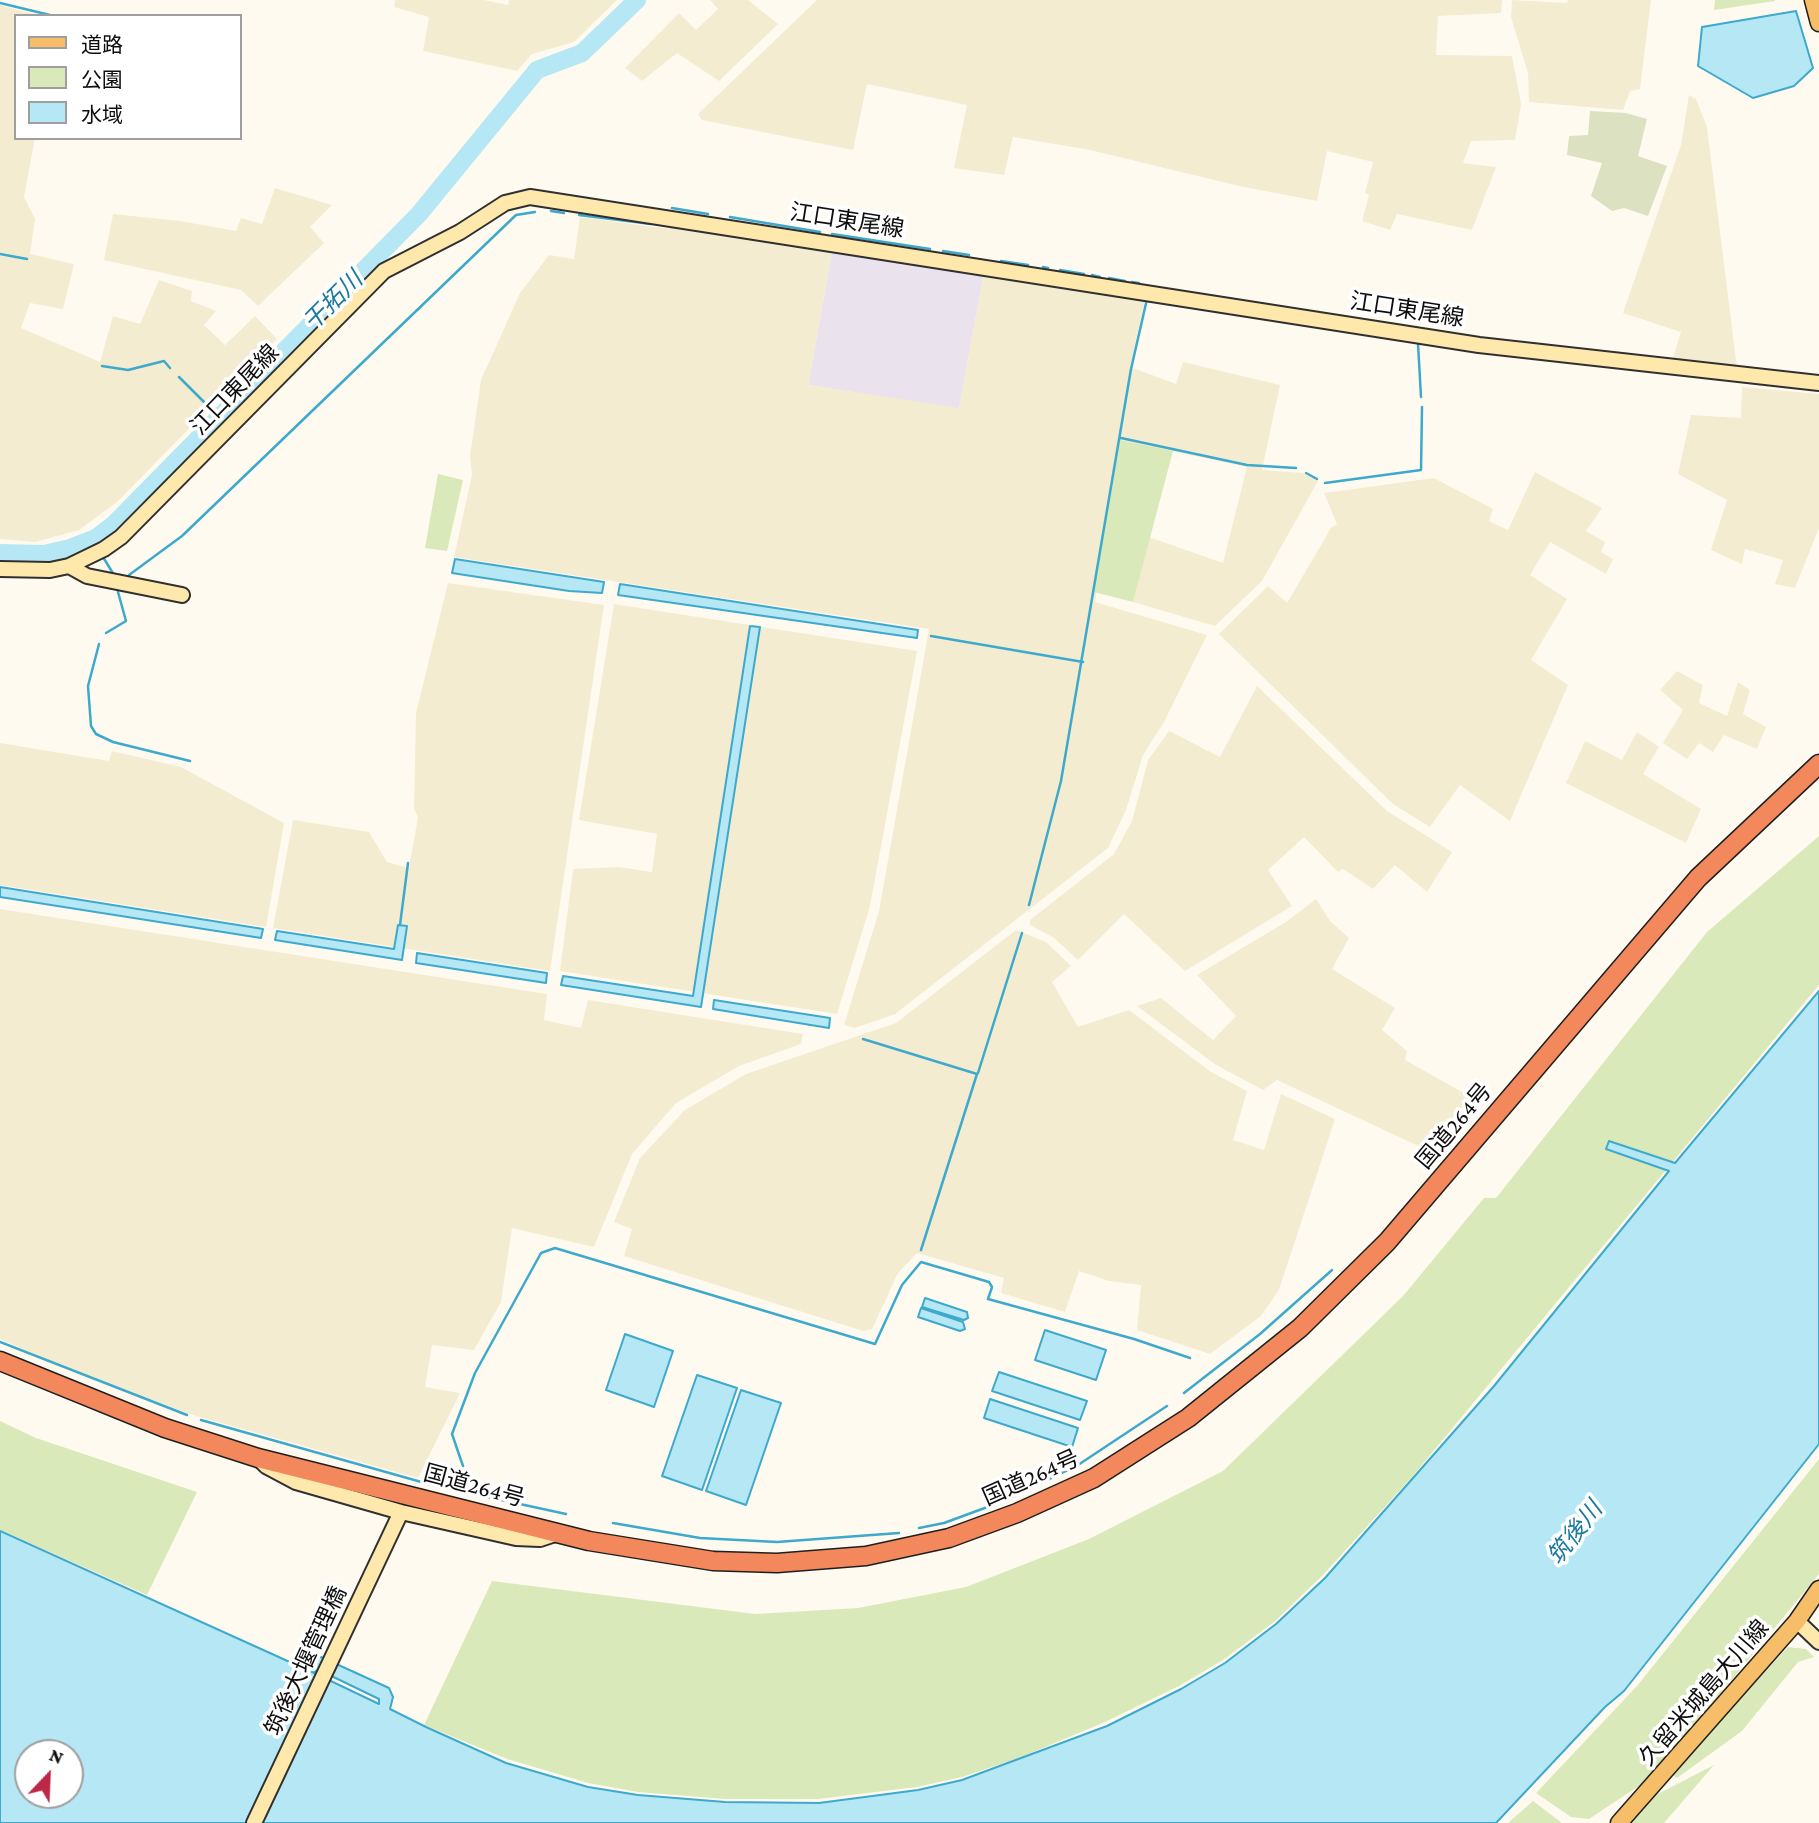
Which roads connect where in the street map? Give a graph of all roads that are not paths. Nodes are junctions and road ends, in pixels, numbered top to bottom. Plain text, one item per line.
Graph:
1 (1813, 0) edge
2 (1819, 23) edge
3 (1819, 383) edge
4 (69, 566) junction
5 (0, 569) edge
6 (182, 595) dead end
7 (1819, 764) edge
8 (0, 1360) edge
9 (258, 1458) junction
10 (400, 1515) junction
11 (558, 1533) junction
12 (1819, 1589) edge
13 (1797, 1621) junction
14 (1819, 1642) edge
15 (254, 1823) edge
16 (1619, 1823) edge

1 - 2 main road
3 - 4 main road, 江口東尾線
4 - 5 main road, 江口東尾線
4 - 6 main road
7 - 11 highway, 国道264号
8 - 9 highway, 国道264号
9 - 10 main road
9 - 11 highway, 国道264号
10 - 11 main road
10 - 15 main road, 筑後大堰管理橋
12 - 13 main road, 久留米城島大川線
13 - 14 main road
13 - 16 main road, 久留米城島大川線

